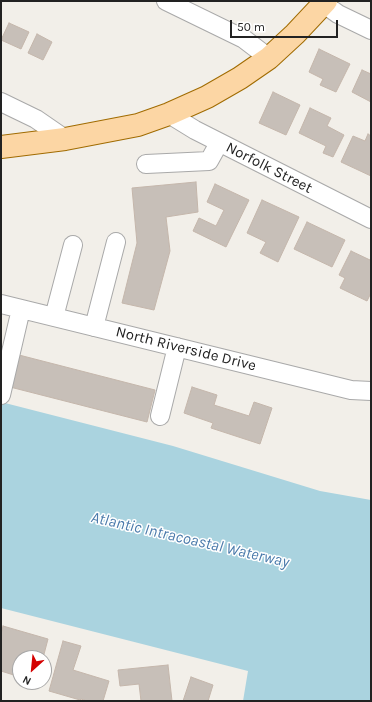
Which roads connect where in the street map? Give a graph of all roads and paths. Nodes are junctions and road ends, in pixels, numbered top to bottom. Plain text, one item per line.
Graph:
1 (166, 1) edge
2 (325, 2) edge
3 (371, 30) edge
4 (269, 58) junction
5 (1, 102) edge
6 (169, 114) junction
7 (65, 139) junction
8 (219, 143) junction
9 (1, 147) edge
10 (146, 164) dead end
11 (371, 219) edge
12 (116, 242) dead end
13 (73, 245) dead end
14 (1, 304) edge
15 (21, 309) junction
16 (54, 317) junction
17 (94, 327) junction
18 (177, 347) junction
19 (371, 391) edge
20 (1, 395) edge
21 (160, 416) dead end

1 - 4 street
2 - 3 street
2 - 4 main road
4 - 6 main road
5 - 7 street
6 - 7 main road
6 - 8 street, Norfolk Street
7 - 9 main road
8 - 10 street
8 - 11 street, Norfolk Street
12 - 17 street
13 - 16 street
14 - 15 street, North Riverside Drive
15 - 16 street, North Riverside Drive
15 - 20 street
16 - 17 street, North Riverside Drive
17 - 18 street, North Riverside Drive
18 - 19 street, North Riverside Drive
18 - 21 street

